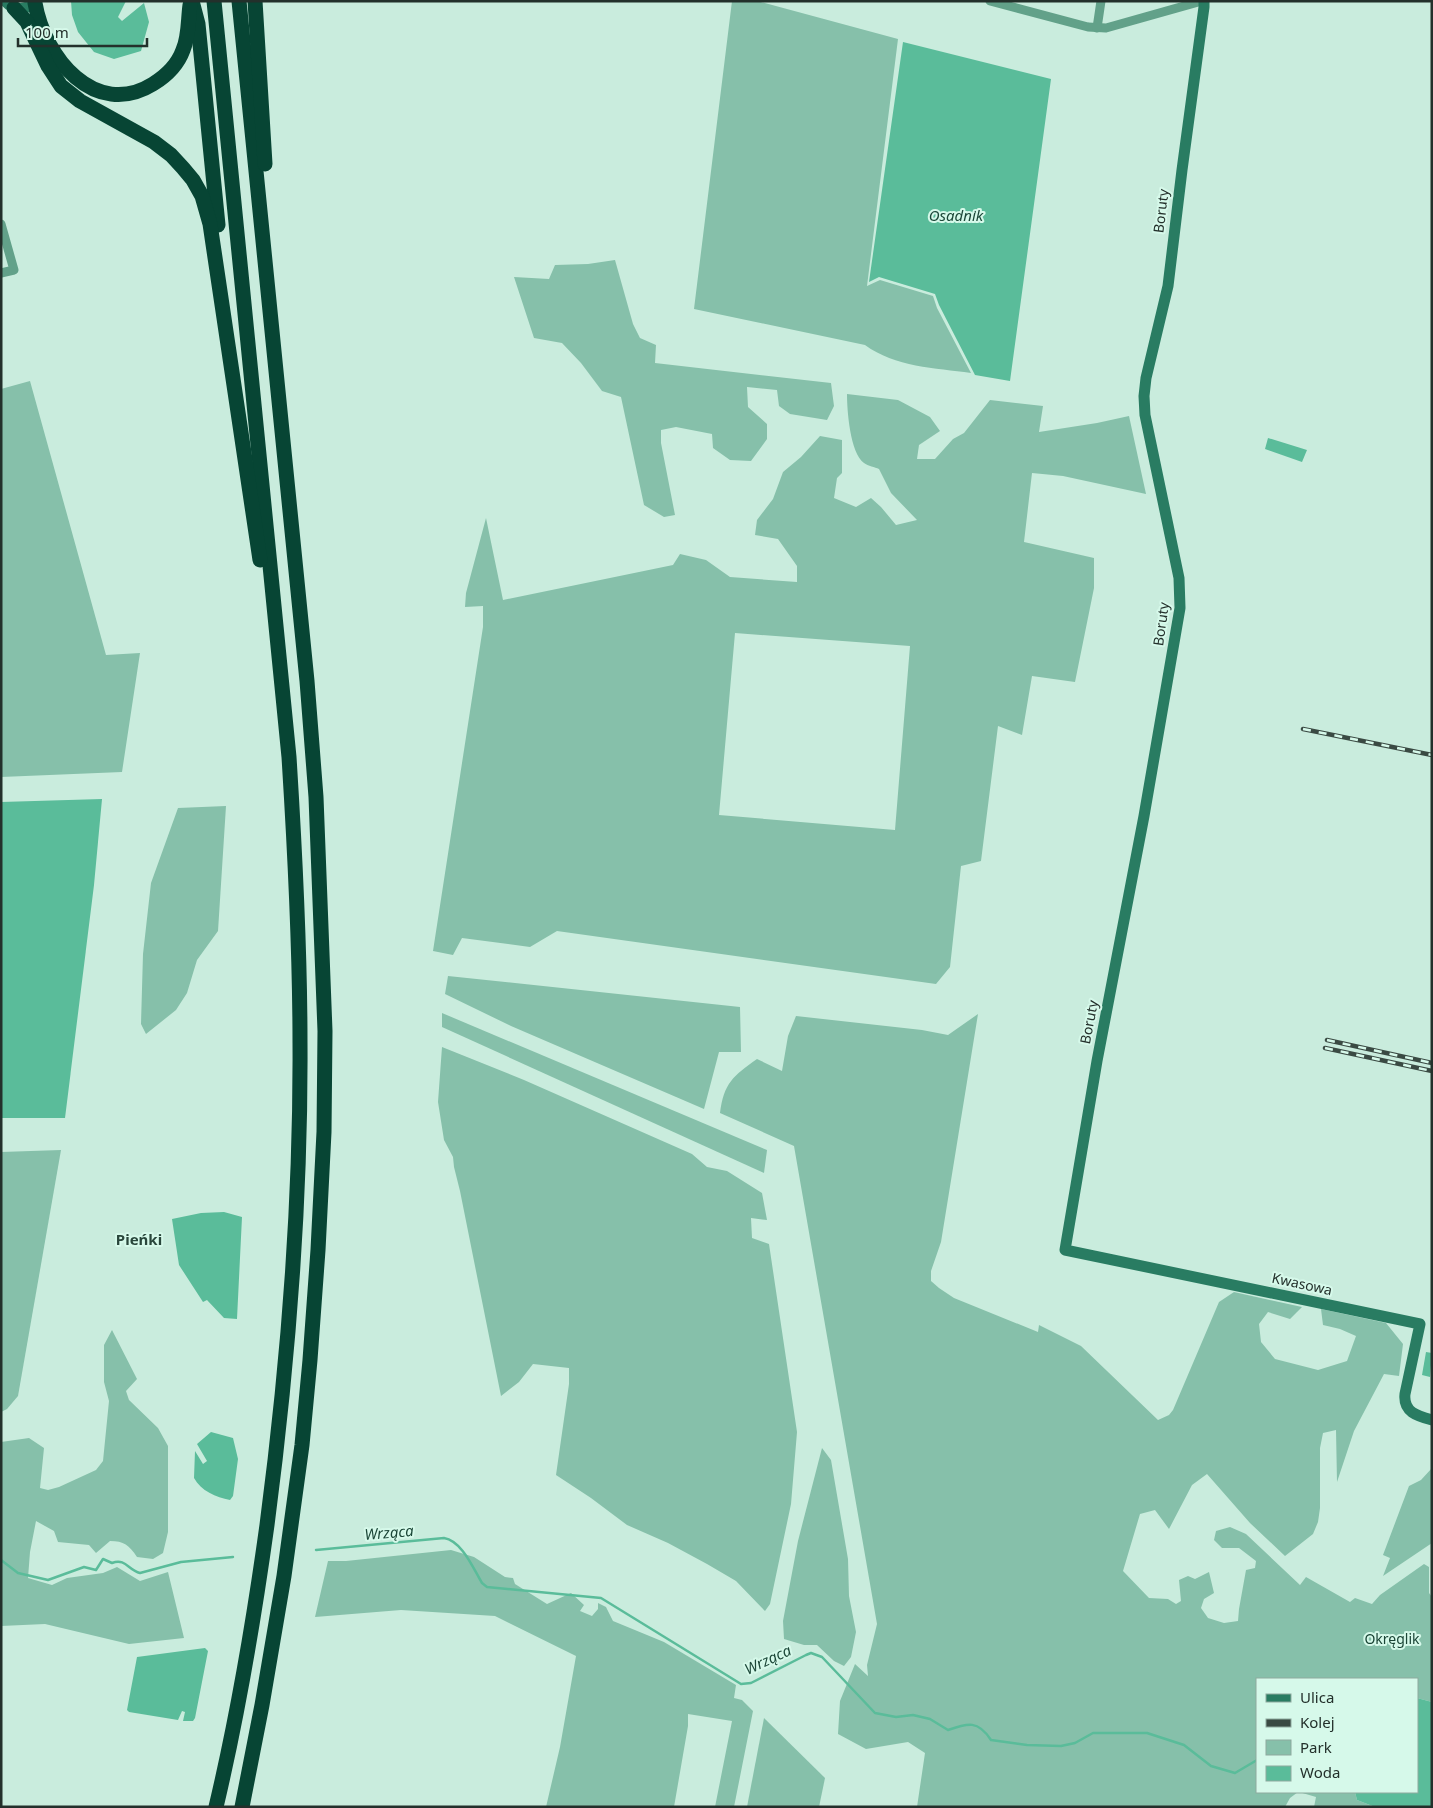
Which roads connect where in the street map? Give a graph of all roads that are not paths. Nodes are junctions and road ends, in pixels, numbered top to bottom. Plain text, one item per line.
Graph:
1 (191, 1) edge
2 (214, 1) edge
3 (239, 1) edge
4 (255, 1) edge
5 (990, 1) edge
6 (1101, 1) edge
7 (1203, 1) edge
8 (35, 2) edge
9 (10, 4) edge
10 (1098, 28) junction
11 (1, 224) edge
12 (266, 271) junction
13 (1, 273) edge
14 (231, 364) junction
15 (281, 674) junction
16 (1065, 1250) joint
17 (1432, 1420) edge
18 (216, 1807) edge
19 (242, 1807) edge

1 - 8 highway
1 - 14 highway
2 - 15 highway
3 - 12 highway
4 - 12 highway
5 - 10 street
6 - 10 street
7 - 10 street
7 - 16 street, Boruty
8 - 9 street
9 - 14 highway
11 - 13 street
12 - 19 highway
14 - 15 highway
15 - 18 highway
16 - 17 street, Kwasowa

